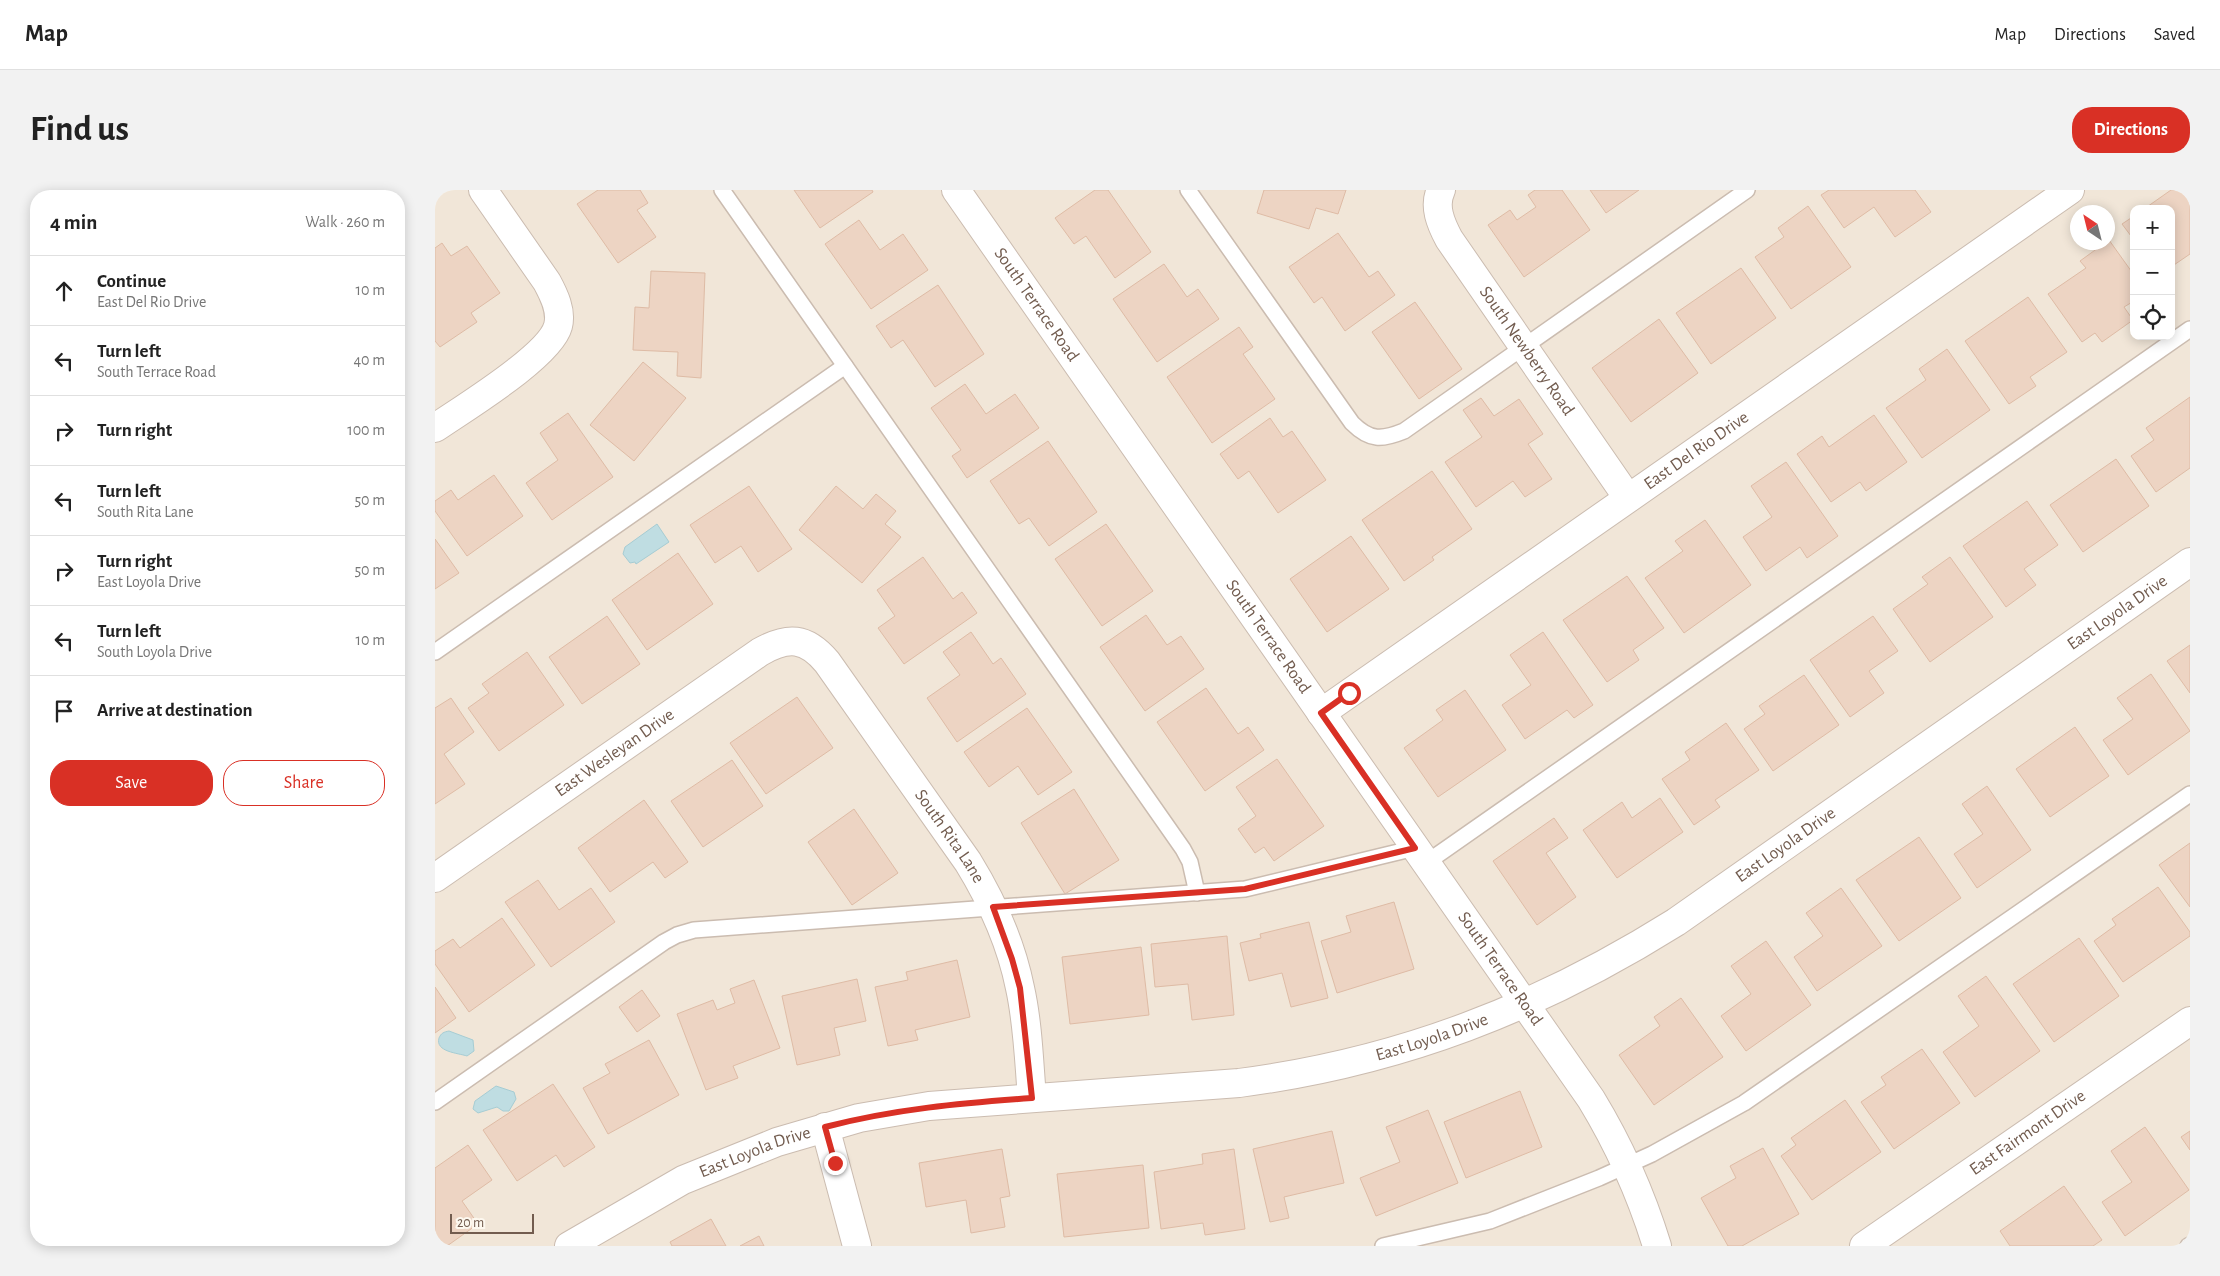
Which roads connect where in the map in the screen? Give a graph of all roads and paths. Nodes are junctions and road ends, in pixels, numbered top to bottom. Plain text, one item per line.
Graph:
1 (483, 190) edge
2 (722, 190) edge
3 (956, 190) edge
4 (1188, 190) edge
5 (1747, 190) edge
6 (2070, 190) edge
7 (1440, 194) edge
8 (2190, 329) edge
9 (1523, 346) junction
10 (845, 366) junction
11 (435, 428) edge
12 (1628, 498) junction
13 (2190, 562) edge
14 (798, 641) joint
15 (435, 652) edge
16 (1321, 713) junction
17 (2190, 794) edge
18 (1420, 855) junction
19 (435, 878) edge
20 (1197, 893) junction
21 (993, 907) junction
22 (1525, 1004) junction
23 (2190, 1021) edge
24 (1032, 1098) junction
25 (435, 1102) edge
26 (825, 1127) junction
27 (1627, 1166) junction
28 (569, 1246) edge
29 (857, 1246) edge
30 (1383, 1246) edge
31 (1657, 1246) edge
32 (1865, 1246) edge

1 - 11 street
2 - 10 lane
3 - 16 street, South Terrace Road
4 - 9 lane
5 - 9 lane
6 - 12 street, East Del Rio Drive
7 - 9 street, South Newberry Road
8 - 18 lane
9 - 12 street, South Newberry Road
10 - 15 lane
10 - 20 lane
12 - 16 street, East Del Rio Drive
13 - 22 street, East Loyola Drive
14 - 19 street, East Wesleyan Drive
14 - 21 street, South Rita Lane
16 - 18 street, South Terrace Road
17 - 27 lane
18 - 20 lane
18 - 22 street, South Terrace Road
20 - 21 lane
21 - 24 street, South Rita Lane
21 - 25 lane
22 - 24 street, East Loyola Drive
22 - 27 street, South Terrace Road
23 - 32 street, East Fairmont Drive
24 - 26 street, East Loyola Drive
26 - 28 street, East Loyola Drive
26 - 29 street
27 - 30 lane
27 - 31 street, South Terrace Road

